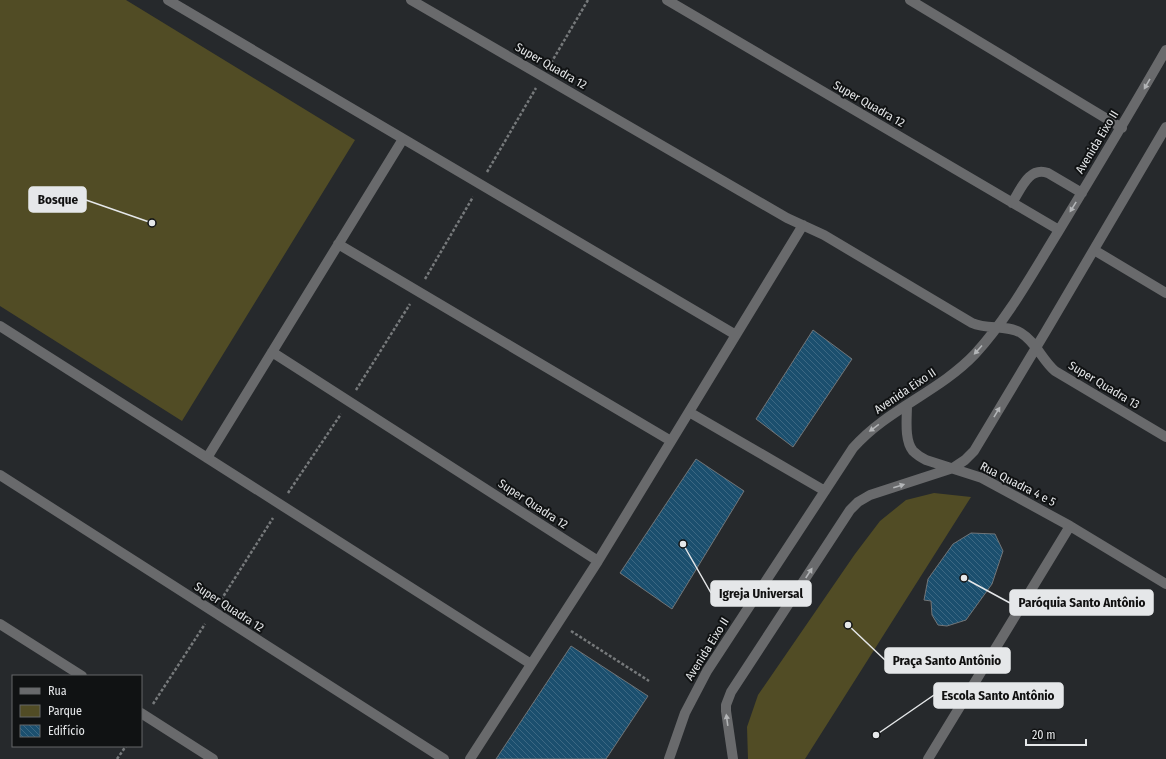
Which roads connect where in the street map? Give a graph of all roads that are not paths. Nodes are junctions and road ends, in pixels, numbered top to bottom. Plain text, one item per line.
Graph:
1 (168, 0) edge
2 (411, 0) edge
3 (667, 0) edge
4 (910, 0) edge
5 (1166, 50) edge
6 (1166, 127) edge
7 (1122, 128) junction
8 (403, 139) junction
9 (1162, 142) edge
10 (1082, 193) junction
11 (1012, 203) junction
12 (803, 225) junction
13 (1059, 230) junction
14 (338, 244) junction
15 (1094, 250) junction
16 (1166, 293) edge
17 (0, 326) edge
18 (997, 328) junction
19 (736, 335) junction
20 (1037, 348) junction
21 (272, 352) junction
22 (907, 405) junction
23 (689, 412) junction
24 (1166, 437) edge
25 (671, 441) junction
26 (207, 458) junction
27 (953, 468) junction
28 (0, 475) edge
29 (825, 491) junction
30 (1070, 526) junction
31 (598, 561) junction
32 (1166, 584) edge
33 (0, 624) edge
34 (532, 664) junction
35 (80, 675) edge
36 (143, 715) edge
37 (213, 759) edge
38 (444, 759) edge
39 (470, 759) edge
40 (669, 759) edge
41 (733, 759) edge
42 (928, 759) edge

1 - 8 street
2 - 12 street, Super Quadra 12
3 - 11 street, Super Quadra 12
4 - 7 street
5 -> 7 street, Avenida Eixo II
6 - 9 street
7 - 10 street, Avenida Eixo II
8 - 14 street
8 - 19 street
9 - 15 street
10 - 11 street
10 -> 13 street, Avenida Eixo II
11 - 13 street, Super Quadra 12
12 - 18 street, Super Quadra 12
12 - 19 street
13 - 18 street, Avenida Eixo II
14 - 21 street
14 - 25 street
15 - 16 street
15 - 20 street
17 - 26 street
18 - 20 street, Super Quadra 13
18 -> 22 street, Avenida Eixo II
19 - 23 street
20 - 24 street, Super Quadra 13
27 -> 20 street
21 - 26 street
21 - 31 street, Super Quadra 12
22 - 27 street, Rua Quadra 4 e 5
22 -> 29 street, Avenida Eixo II
23 - 25 street
23 - 29 street
25 - 31 street
26 - 34 street
27 - 30 street, Rua Quadra 4 e 5
41 -> 27 street
28 - 38 street, Super Quadra 12
29 - 40 street, Avenida Eixo II
30 - 32 street, Rua Quadra 4 e 5
30 - 42 street
31 - 34 street
33 - 35 street
34 - 39 street
36 - 37 street

